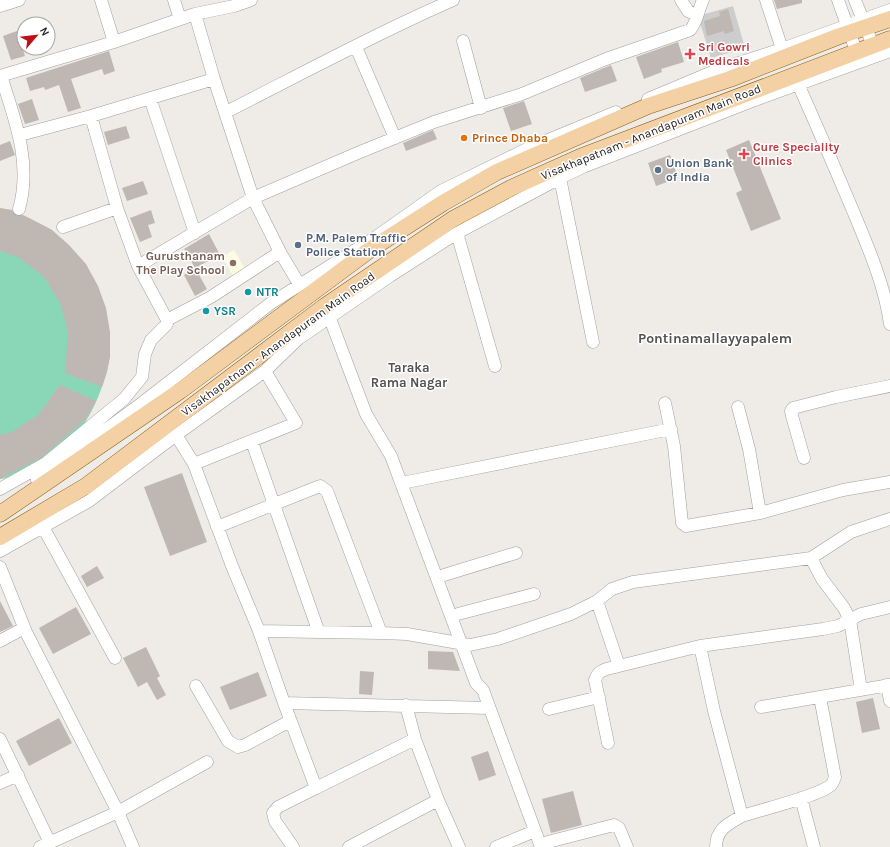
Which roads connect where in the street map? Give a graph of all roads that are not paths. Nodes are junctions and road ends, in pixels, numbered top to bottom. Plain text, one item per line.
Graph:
1 (19, 0) edge
2 (101, 0) edge
3 (174, 0) edge
4 (251, 0) edge
5 (453, 0) edge
6 (681, 0) edge
7 (703, 0) edge
8 (766, 0) edge
9 (838, 0) edge
10 (855, 0) edge
11 (234, 3) edge
12 (0, 6) edge
13 (890, 10) edge
14 (195, 14) junction
15 (697, 14) junction
16 (180, 19) junction
17 (890, 19) edge
18 (864, 24) junction
19 (848, 29) junction
20 (890, 39) edge
21 (463, 40) dead end
22 (114, 42) junction
23 (356, 47) junction
24 (875, 50) junction
25 (890, 51) edge
26 (783, 54) junction
27 (858, 57) junction
28 (0, 76) edge
29 (214, 79) junction
30 (798, 84) junction
31 (150, 98) junction
32 (481, 108) junction
33 (226, 112) junction
34 (91, 116) junction
35 (20, 134) junction
36 (395, 138) junction
37 (560, 178) junction
38 (254, 198) junction
39 (116, 208) junction
40 (19, 210) dead end
41 (63, 227) dead end
42 (195, 233) junction
43 (457, 233) junction
44 (280, 252) junction
45 (138, 266) junction
46 (299, 284) junction
47 (332, 314) junction
48 (167, 320) junction
49 (890, 324) edge
50 (593, 342) dead end
51 (495, 366) dead end
52 (265, 371) junction
53 (890, 386) edge
54 (134, 389) junction
55 (142, 403) junction
56 (665, 403) dead end
57 (738, 407) dead end
58 (671, 429) junction
59 (176, 435) junction
60 (252, 442) junction
61 (804, 458) dead end
62 (194, 464) junction
63 (408, 482) junction
64 (890, 482) edge
65 (0, 489) edge
66 (275, 504) junction
67 (0, 506) edge
68 (760, 513) junction
69 (0, 514) edge
70 (890, 519) edge
71 (43, 527) junction
72 (217, 527) junction
73 (0, 537) edge
74 (0, 551) edge
75 (516, 552) dead end
76 (811, 558) junction
77 (0, 567) edge
78 (444, 575) junction
79 (534, 594) dead end
80 (597, 601) junction
81 (890, 607) edge
82 (458, 614) junction
83 (850, 620) junction
84 (24, 628) junction
85 (318, 630) junction
86 (259, 631) junction
87 (381, 633) junction
88 (0, 641) edge
89 (466, 645) junction
90 (700, 646) junction
91 (114, 658) dead end
92 (619, 666) junction
93 (888, 685) edge
94 (196, 686) dead end
95 (861, 690) junction
96 (598, 697) junction
97 (820, 697) junction
98 (890, 702) edge
99 (284, 703) junction
100 (406, 705) junction
101 (761, 707) dead end
102 (489, 708) junction
103 (549, 709) dead end
104 (290, 721) junction
105 (0, 739) edge
106 (415, 739) junction
107 (608, 743) dead end
108 (207, 762) dead end
109 (18, 775) junction
110 (0, 783) edge
111 (316, 788) junction
112 (801, 798) junction
113 (438, 800) junction
114 (118, 812) junction
115 (742, 816) junction
116 (535, 831) junction
117 (52, 844) edge
118 (540, 846) edge
119 (133, 847) edge
120 (293, 847) edge
121 (349, 847) edge
122 (459, 847) edge
123 (496, 847) edge
124 (627, 847) edge
125 (716, 847) edge
126 (814, 847) edge

1 - 12 street
2 - 22 street
3 - 16 street
4 - 11 street
5 - 23 street
6 - 15 street
7 - 15 street
8 - 26 street
9 - 19 street
10 - 18 street
11 - 14 street
13 - 18 street
14 - 16 street
14 - 29 street
15 - 32 street
16 - 22 street
17 - 18 main road
18 - 19 main road, Visakhapatnam - Anandapuram Main Road
18 - 24 street
19 - 26 main road, Visakhapatnam - Anandapuram Main Road
19 - 27 street
20 - 24 main road
21 - 32 street
22 - 28 street
23 - 33 street
23 - 36 street
24 - 25 street
24 - 27 main road, Visakhapatnam - Anandapuram Main Road
26 - 46 street
26 - 69 main road, Visakhapatnam - Anandapuram Main Road
27 - 30 street
27 - 73 main road, Visakhapatnam - Anandapuram Main Road
28 - 35 street
29 - 31 street
29 - 33 street
30 - 37 street
30 - 49 street
31 - 34 street
31 - 42 street
32 - 36 street
33 - 38 street
34 - 35 street
34 - 39 street
35 - 40 street
36 - 38 street
37 - 43 street
37 - 50 street
38 - 42 street
38 - 44 street
39 - 41 street
39 - 45 street
42 - 45 street
43 - 47 street
43 - 51 street
44 - 46 street
44 - 48 street
45 - 48 street
46 - 55 street
47 - 52 street
47 - 63 street
47 - 89 street
48 - 54 street
52 - 59 street
52 - 60 street
53 - 61 street
54 - 55 street
54 - 65 street
55 - 67 street
56 - 58 street
57 - 68 street
58 - 63 street
58 - 68 street
59 - 62 street
59 - 71 street
60 - 62 street
60 - 66 street
62 - 72 street
63 - 78 street
64 - 68 street
66 - 72 street
66 - 85 street
66 - 87 street
70 - 76 street
71 - 74 street
71 - 91 street
72 - 86 street
75 - 78 street
76 - 80 street
76 - 83 street
77 - 84 street
78 - 82 street
79 - 82 street
80 - 89 street
80 - 92 street
81 - 83 street
82 - 89 street
83 - 90 street
83 - 95 street
84 - 88 street
84 - 114 street
85 - 86 street
85 - 87 street
86 - 99 street
87 - 89 street
89 - 102 street
90 - 92 street
90 - 115 street
92 - 96 street
93 - 95 street
93 - 98 street
94 - 104 street
95 - 97 street
96 - 103 street
96 - 107 street
97 - 101 street
97 - 112 street
99 - 100 street
99 - 104 street
100 - 102 street
100 - 106 street
102 - 116 street
104 - 111 street
105 - 109 street
106 - 111 street
106 - 113 street
108 - 114 street
109 - 110 street
109 - 117 street
111 - 120 street
112 - 115 street
112 - 126 street
113 - 121 street
113 - 122 street
114 - 117 street
114 - 119 street
115 - 125 street
116 - 118 street
116 - 123 street
118 - 124 street

